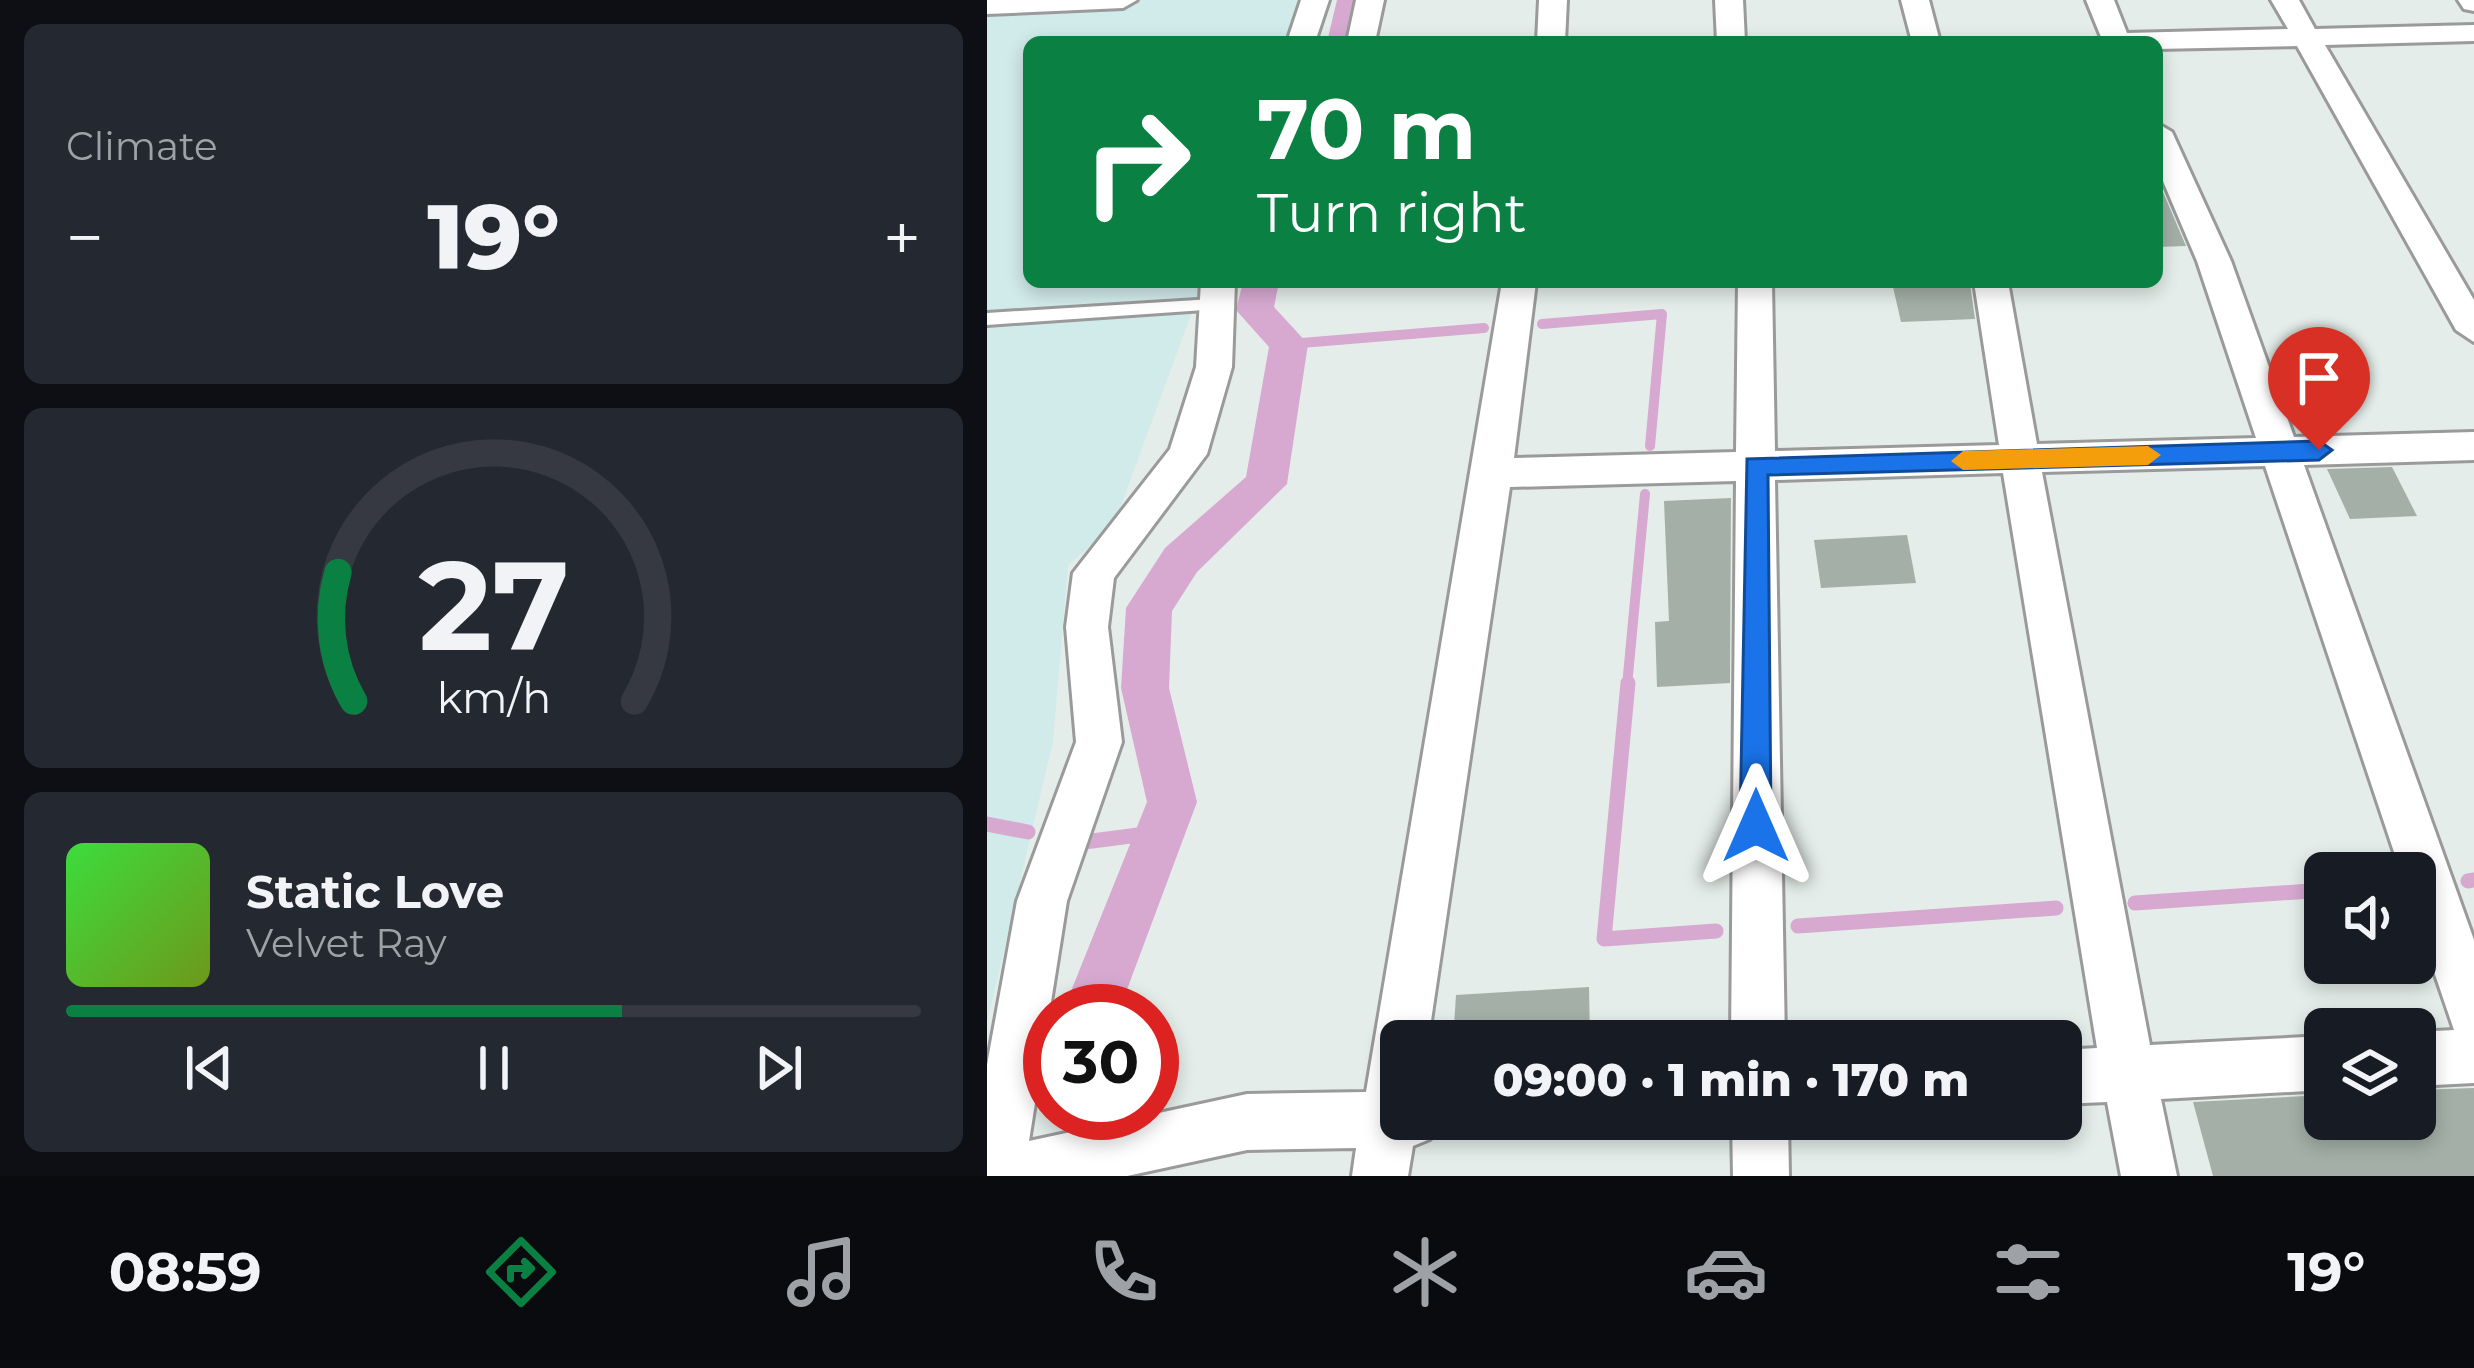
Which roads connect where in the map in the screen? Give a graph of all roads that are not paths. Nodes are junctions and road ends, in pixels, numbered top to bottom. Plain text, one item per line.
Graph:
1 (1123, 0) edge
2 (1315, 0) edge
3 (1370, 0) edge
4 (1553, 0) edge
5 (1729, 0) edge
6 (1915, 0) edge
7 (2100, 0) edge
8 (2285, 0) edge
9 (987, 6) edge
10 (2474, 33) edge
11 (1303, 36) edge
12 (1362, 36) edge
13 (1551, 36) edge
14 (1732, 36) edge
15 (1924, 36) edge
16 (2113, 36) edge
17 (2307, 37) junction
18 (2163, 41) edge
19 (2163, 145) edge
20 (1518, 288) edge
21 (1755, 288) edge
22 (1992, 288) edge
23 (1215, 293) edge
24 (987, 319) edge
25 (2474, 330) edge
26 (2474, 446) edge
27 (2280, 452) junction
28 (2019, 459) junction
29 (1756, 466) junction
30 (1493, 473) junction
31 (2474, 1014) edge
32 (1405, 1020) edge
33 (1758, 1020) edge
34 (2474, 1056) edge
35 (2436, 1058) edge
36 (2304, 1064) edge
37 (2127, 1072) junction
38 (2082, 1075) edge
39 (1380, 1120) edge
40 (1392, 1140) edge
41 (1760, 1140) edge
42 (997, 1176) edge
43 (1379, 1176) edge
44 (1762, 1176) edge
45 (2149, 1176) edge

1 - 9 street
2 - 11 street
3 - 12 street
4 - 13 street
5 - 14 street
6 - 15 street
7 - 16 street
8 - 17 street
10 - 17 street
17 - 18 street
17 - 25 street
19 - 27 street
20 - 30 street
21 - 29 street
22 - 28 street
23 - 24 lane
23 - 42 street
26 - 27 street
27 - 28 street
27 - 31 street
28 - 29 street
28 - 37 street
29 - 30 street
29 - 33 street
30 - 32 street
34 - 35 street
36 - 37 street
37 - 38 street
37 - 45 street
39 - 42 street
40 - 43 street
41 - 44 street

